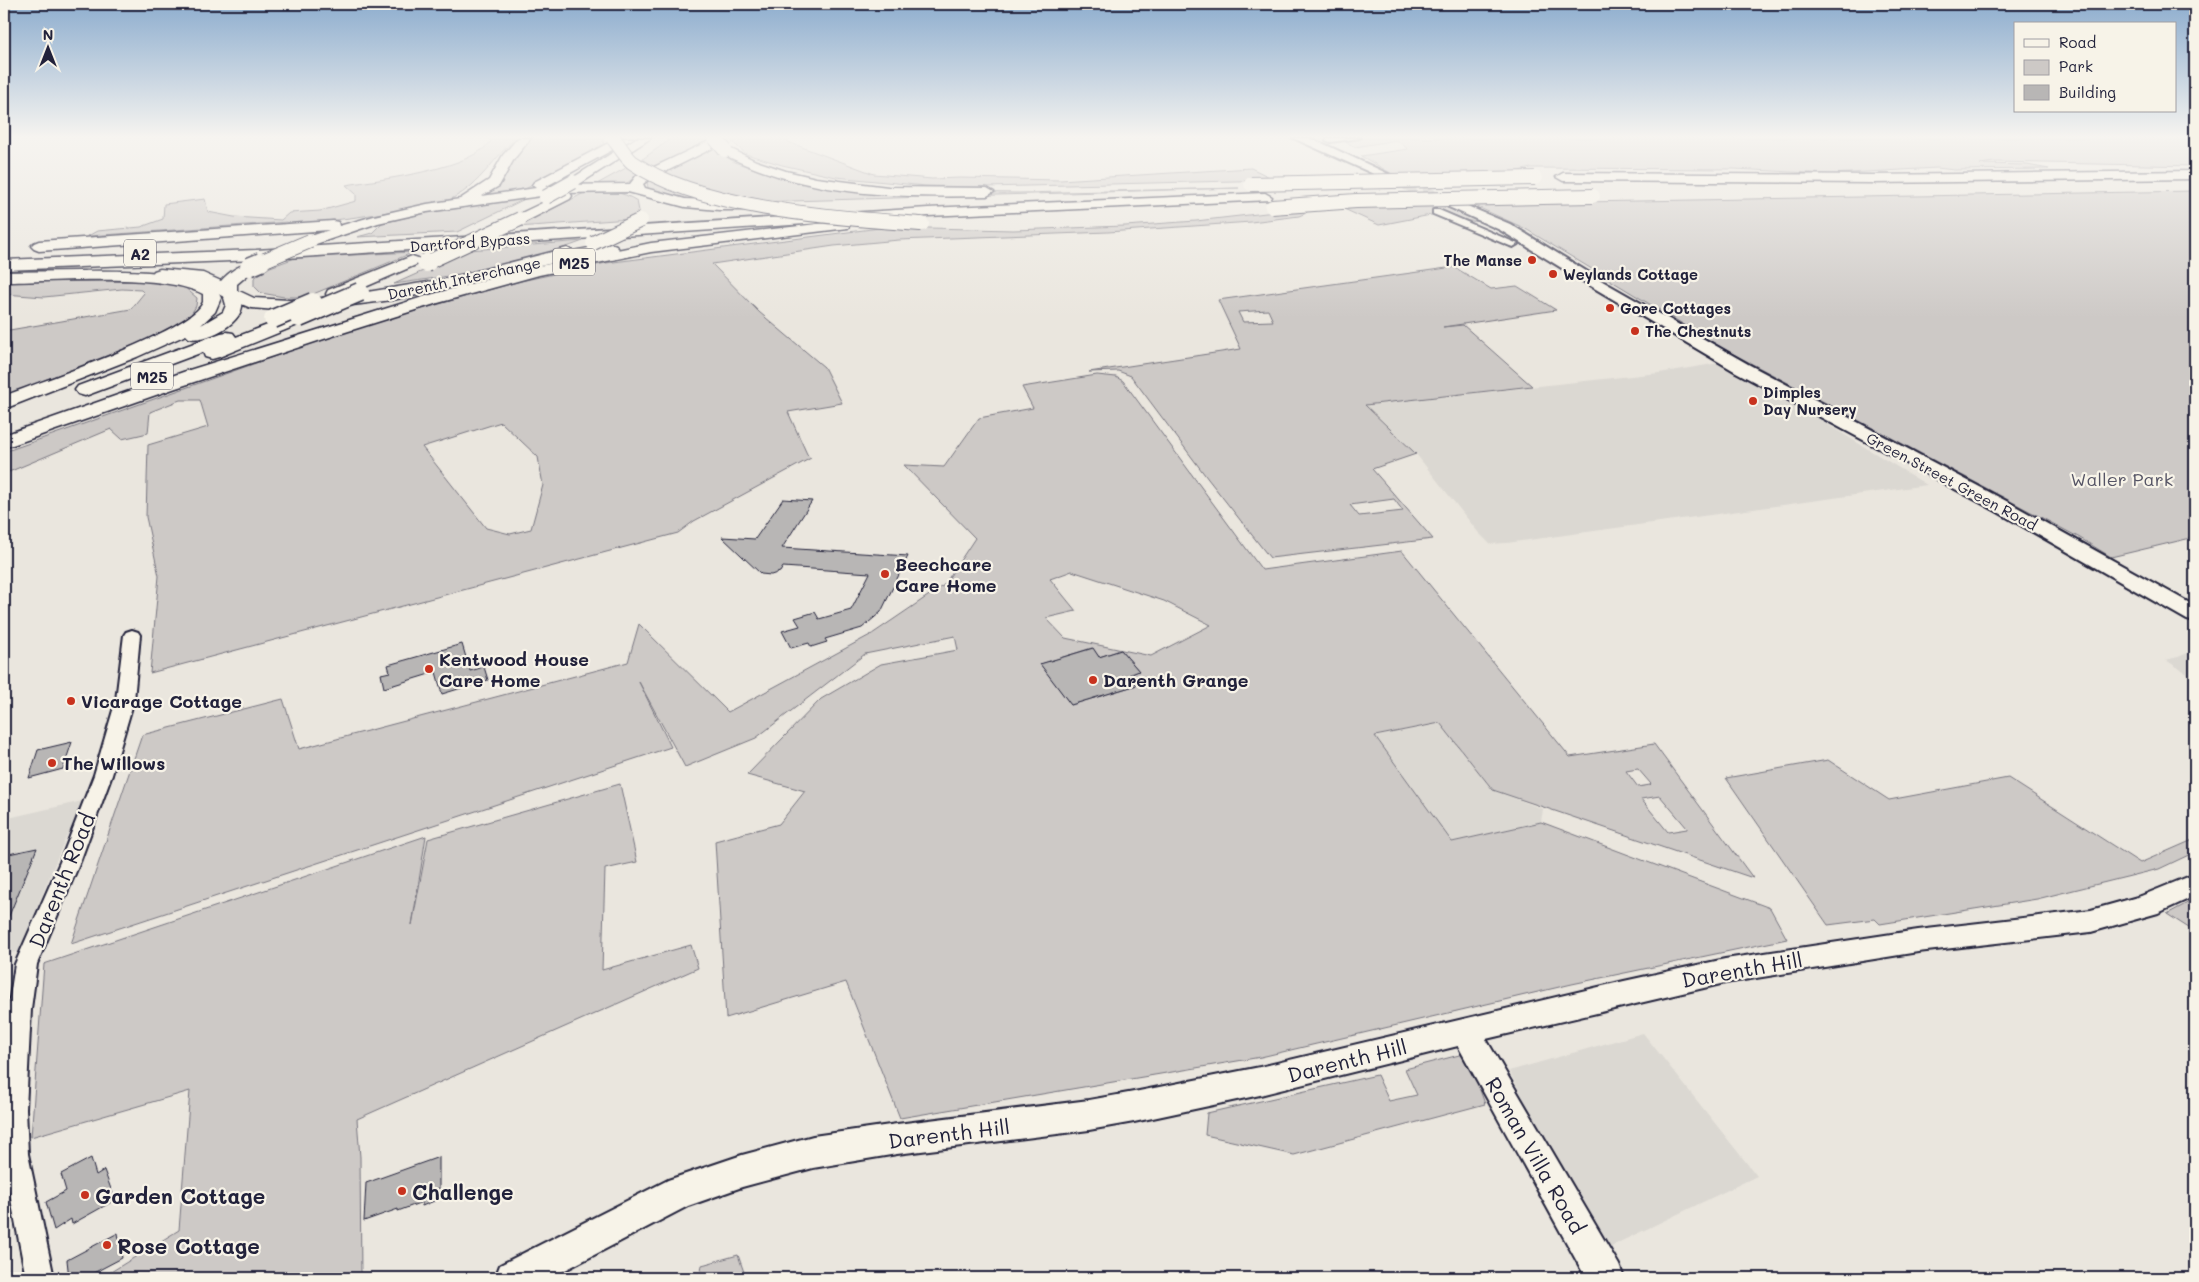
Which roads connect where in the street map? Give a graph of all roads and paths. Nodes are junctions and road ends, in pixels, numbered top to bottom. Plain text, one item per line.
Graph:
1 (469, 198) edge
2 (491, 198) edge
3 (544, 198) edge
4 (561, 198) edge
5 (657, 198) edge
6 (664, 198) edge
7 (722, 198) edge
8 (1152, 198) junction
9 (1158, 198) edge
10 (1254, 198) edge
11 (1333, 198) edge
12 (1502, 198) edge
13 (459, 202) junction
14 (858, 202) dead end
15 (841, 203) dead end
16 (1441, 206) joint
17 (1200, 214) dead end
18 (374, 220) junction
19 (1494, 221) junction
20 (843, 225) junction
21 (968, 225) dead end
22 (1472, 227) junction
23 (1513, 244) dead end
24 (25, 247) dead end
25 (4, 258) edge
26 (550, 260) junction
27 (419, 262) junction
28 (4, 265) edge
29 (4, 276) edge
30 (486, 276) junction
31 (230, 295) junction
32 (176, 382) junction
33 (4, 405) edge
34 (4, 420) edge
35 (4, 430) edge
36 (4, 442) edge
37 (2195, 615) edge
38 (132, 634) dead end
39 (2195, 884) edge
40 (12, 1011) edge
41 (1466, 1032) junction
42 (40, 1278) edge
43 (513, 1278) edge
44 (1606, 1278) edge

1 - 13 highway
2 - 13 highway
3 - 27 highway, M25, bridge
4 - 27 highway, M25, bridge
5 - 26 highway, Darenth Interchange, bridge
6 - 15 highway
7 - 21 highway, bridge
8 - 9 highway, Dartford Bypass / A2
8 - 14 highway
8 - 20 highway
8 - 25 highway, Dartford Bypass / A2
8 - 28 highway, Dartford Bypass / A2
10 - 17 highway, A2
11 - 12 highway, A2, bridge
13 - 18 highway
16 - 19 main road, Green Street Green Road
16 - 22 street
18 - 24 highway
18 - 31 highway, bridge
19 - 22 street
19 - 37 main road, Green Street Green Road
20 - 26 highway
20 - 32 highway, M25
22 - 23 street
26 - 30 highway, Darenth Interchange
27 - 34 highway, M25, bridge
27 - 35 highway, M25, bridge
29 - 31 highway, Darenth Interchange
29 - 33 highway, M25
30 - 31 highway, Darenth Interchange
30 - 32 highway, M25
31 - 33 highway, M25
32 - 36 highway, M25
38 - 40 street, Darenth Road
39 - 41 street, Darenth Hill
40 - 42 street, Darenth Road
41 - 43 street, Darenth Hill
41 - 44 street, Roman Villa Road

